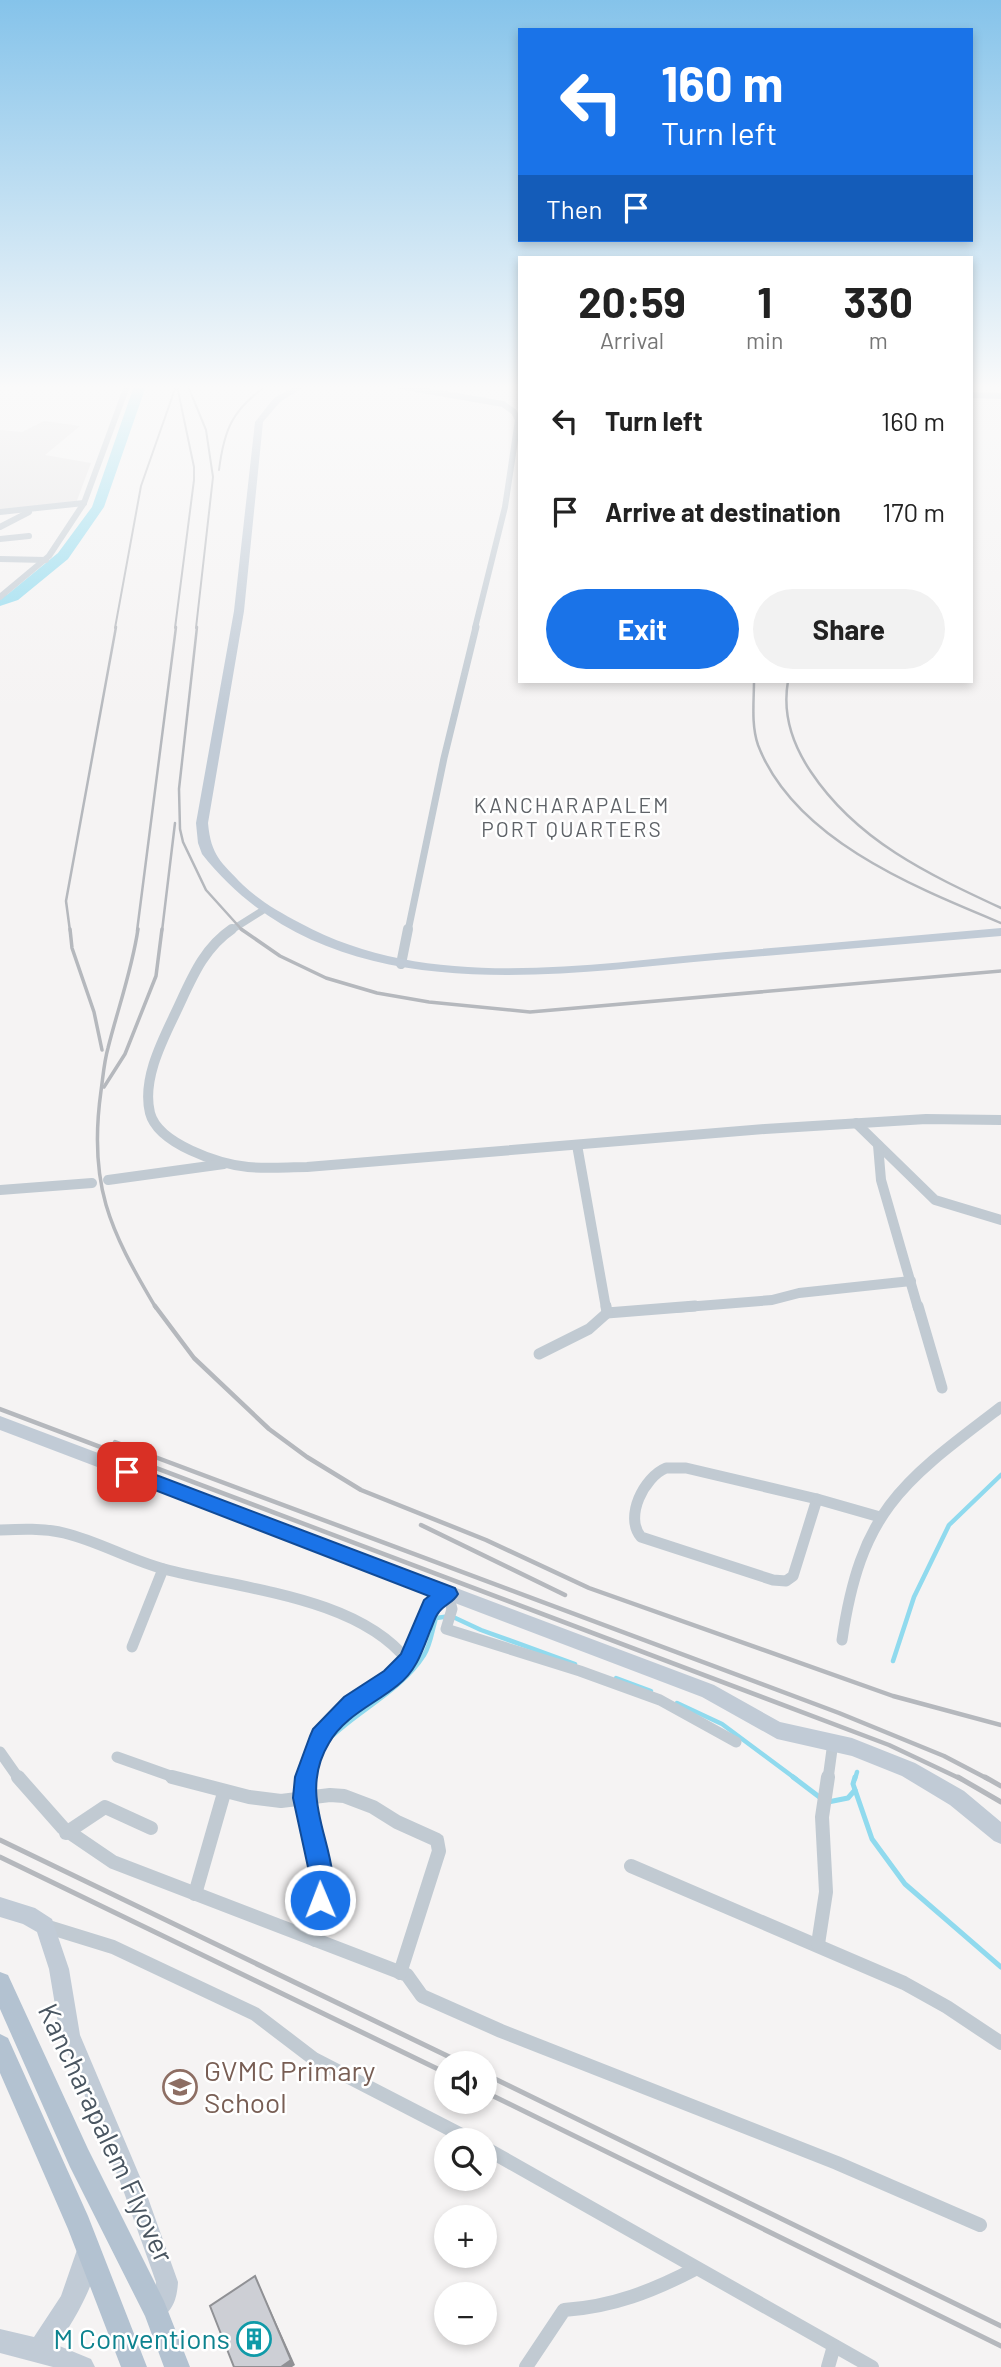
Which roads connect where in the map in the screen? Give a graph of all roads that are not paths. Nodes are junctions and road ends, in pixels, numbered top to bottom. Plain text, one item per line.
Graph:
1 (86, 496) edge
2 (252, 496) edge
3 (507, 496) edge
4 (84, 503) junction
5 (35, 508) junction
6 (0, 512) edge
7 (0, 532) edge
8 (29, 536) dead end
9 (0, 559) edge
10 (46, 560) junction
11 (0, 597) edge
12 (265, 909) junction
13 (1001, 932) edge
14 (401, 964) junction
15 (1001, 1120) edge
16 (856, 1123) junction
17 (577, 1145) junction
18 (878, 1145) junction
19 (225, 1164) junction
20 (108, 1180) dead end
21 (92, 1183) dead end
22 (0, 1190) edge
23 (999, 1222) edge
24 (911, 1281) junction
25 (607, 1313) junction
26 (539, 1354) dead end
27 (942, 1388) dead end
28 (1001, 1407) edge
29 (0, 1423) edge
30 (817, 1498) junction
31 (880, 1517) junction
32 (0, 1530) edge
33 (163, 1569) junction
34 (450, 1601) junction
35 (842, 1640) dead end
36 (132, 1647) dead end
37 (408, 1661) junction
38 (736, 1742) dead end
39 (833, 1742) junction
40 (0, 1752) edge
41 (117, 1758) dead end
42 (224, 1793) junction
43 (309, 1798) junction
44 (151, 1828) dead end
45 (66, 1833) junction
46 (1001, 1834) edge
47 (631, 1866) dead end
48 (195, 1894) junction
49 (1, 1908) edge
50 (45, 1926) junction
51 (309, 1938) junction
52 (818, 1944) junction
53 (400, 1973) junction
54 (0, 1983) edge
55 (1001, 2043) edge
56 (0, 2046) edge
57 (448, 2128) edge
58 (497, 2155) edge
59 (980, 2225) dead end
60 (88, 2250) junction
61 (695, 2269) junction
62 (155, 2310) junction
63 (0, 2341) edge
64 (834, 2346) junction
65 (35, 2358) edge
66 (83, 2367) edge
67 (134, 2367) edge
68 (177, 2367) edge
69 (526, 2367) edge
70 (828, 2367) edge
71 (872, 2367) edge

1 - 4 street
2 - 12 street
3 - 14 street
4 - 5 street
4 - 10 street
5 - 6 street
5 - 7 street
7 - 8 street
9 - 10 street
10 - 11 street
12 - 14 street
12 - 19 street
13 - 14 street
15 - 16 street
16 - 17 street
16 - 18 street
17 - 19 street
17 - 25 street
18 - 23 street
18 - 24 street
19 - 20 street
21 - 22 street
24 - 25 street
24 - 27 street
25 - 26 street
28 - 31 street
29 - 34 street
30 - 30 street
30 - 31 street
31 - 35 street
32 - 33 street
33 - 36 street
33 - 37 street
34 - 37 street
34 - 38 street
34 - 39 street
37 - 43 street
39 - 46 street
39 - 52 street
40 - 45 street
41 - 42 street
42 - 43 street
42 - 48 street
43 - 51 street
43 - 53 street
44 - 45 street
45 - 48 street
47 - 52 street
48 - 51 street
49 - 50 street
50 - 57 street
50 - 62 street
51 - 53 street
52 - 55 street
53 - 59 street
54 - 62 main road, Kancharapalem Flyover
56 - 60 main road
58 - 61 street
60 - 65 street
60 - 67 main road
61 - 64 street
61 - 69 street
62 - 68 main road, Kancharapalem Flyover
63 - 65 street
64 - 70 street
64 - 71 street
65 - 66 street

